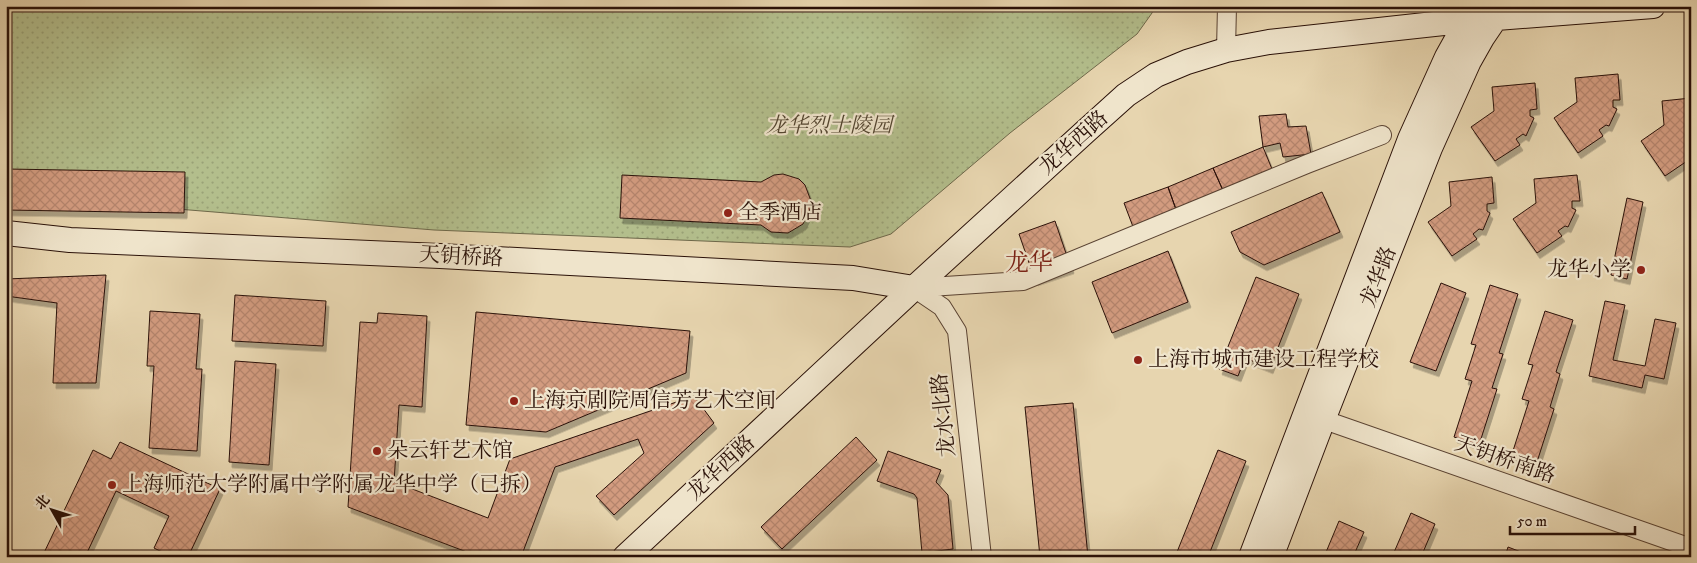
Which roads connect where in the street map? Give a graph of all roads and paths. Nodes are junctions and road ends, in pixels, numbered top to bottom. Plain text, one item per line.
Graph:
1 (1227, 6) edge
2 (1653, 6) edge
3 (1488, 13) edge
4 (1226, 50) junction
5 (1382, 135) dead end
6 (6, 233) edge
7 (914, 288) junction
8 (1314, 417) junction
9 (1691, 548) edge
10 (625, 557) edge
11 (982, 557) edge
12 (1251, 557) edge
13 (1272, 557) edge

1 - 4 street
2 - 3 street, 龙华西路
3 - 4 street, 龙华西路
3 - 8 street, 龙华路
4 - 7 street, 龙华西路
5 - 7 street
6 - 7 street, 天钥桥路
7 - 10 street, 龙华西路
7 - 11 street, 龙水北路
8 - 9 street, 天钥桥南路
8 - 12 street, 龙华路
8 - 13 street, 龙华路

